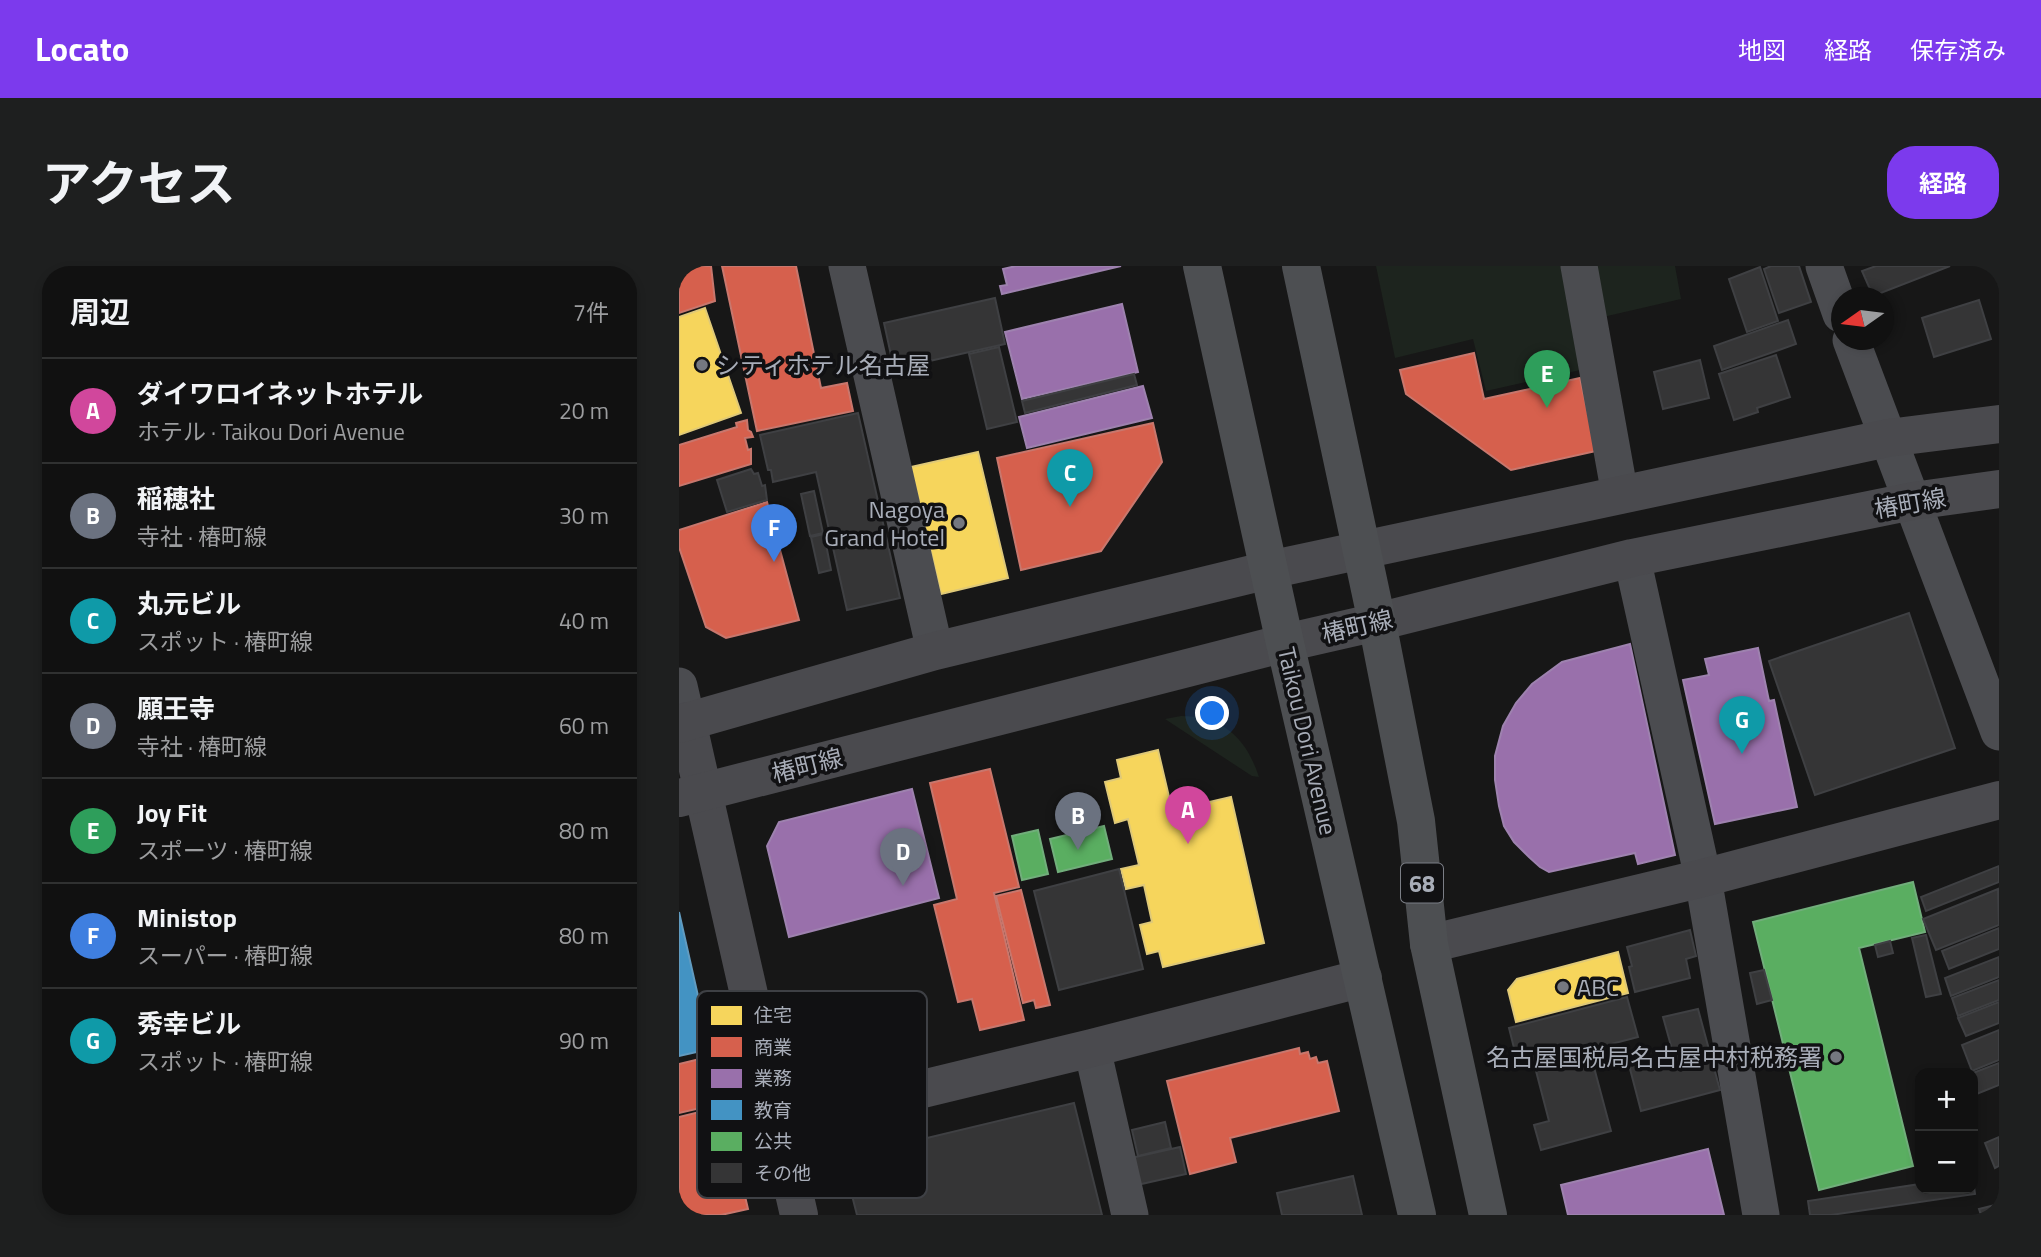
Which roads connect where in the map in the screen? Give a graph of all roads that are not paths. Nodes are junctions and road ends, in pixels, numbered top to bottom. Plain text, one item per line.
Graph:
1 (847, 266) edge
2 (1202, 266) edge
3 (1301, 266) edge
4 (1579, 266) edge
5 (1824, 266) edge
6 (1832, 287) edge
7 (1855, 350) edge
8 (1999, 424) edge
9 (1888, 438) junction
10 (1999, 489) edge
11 (1620, 495) junction
12 (1913, 501) junction
13 (1361, 551) junction
14 (1632, 558) junction
15 (1269, 570) junction
16 (1377, 622) junction
17 (1285, 643) junction
18 (935, 651) junction
19 (682, 711) edge
20 (1999, 732) edge
21 (691, 795) edge
22 (1999, 800) edge
23 (1703, 878) junction
24 (1429, 944) junction
25 (1363, 978) junction
26 (743, 991) edge
27 (1091, 1048) junction
28 (927, 1088) edge
29 (1130, 1215) edge
30 (1417, 1215) edge
31 (1488, 1215) edge
32 (1761, 1215) edge

1 - 18 street
2 - 15 main road, Taikou Dori Avenue
3 - 13 main road, 68
4 - 11 street
5 - 6 street
7 - 9 street
8 - 9 street
9 - 11 street
9 - 12 street
10 - 12 street, 椿町線
11 - 13 street
12 - 14 street, 椿町線
12 - 20 street
13 - 15 street
13 - 16 main road, 68
14 - 16 street, 椿町線
14 - 23 street
15 - 17 main road, Taikou Dori Avenue
15 - 18 street
16 - 17 street, 椿町線
16 - 24 main road, 68
17 - 21 street, 椿町線
17 - 25 main road, Taikou Dori Avenue
18 - 19 street
19 - 21 street
21 - 26 street
22 - 23 street
23 - 24 street
23 - 32 street
24 - 31 main road, 68
25 - 27 street
25 - 30 main road, Taikou Dori Avenue
27 - 28 street
27 - 29 street

